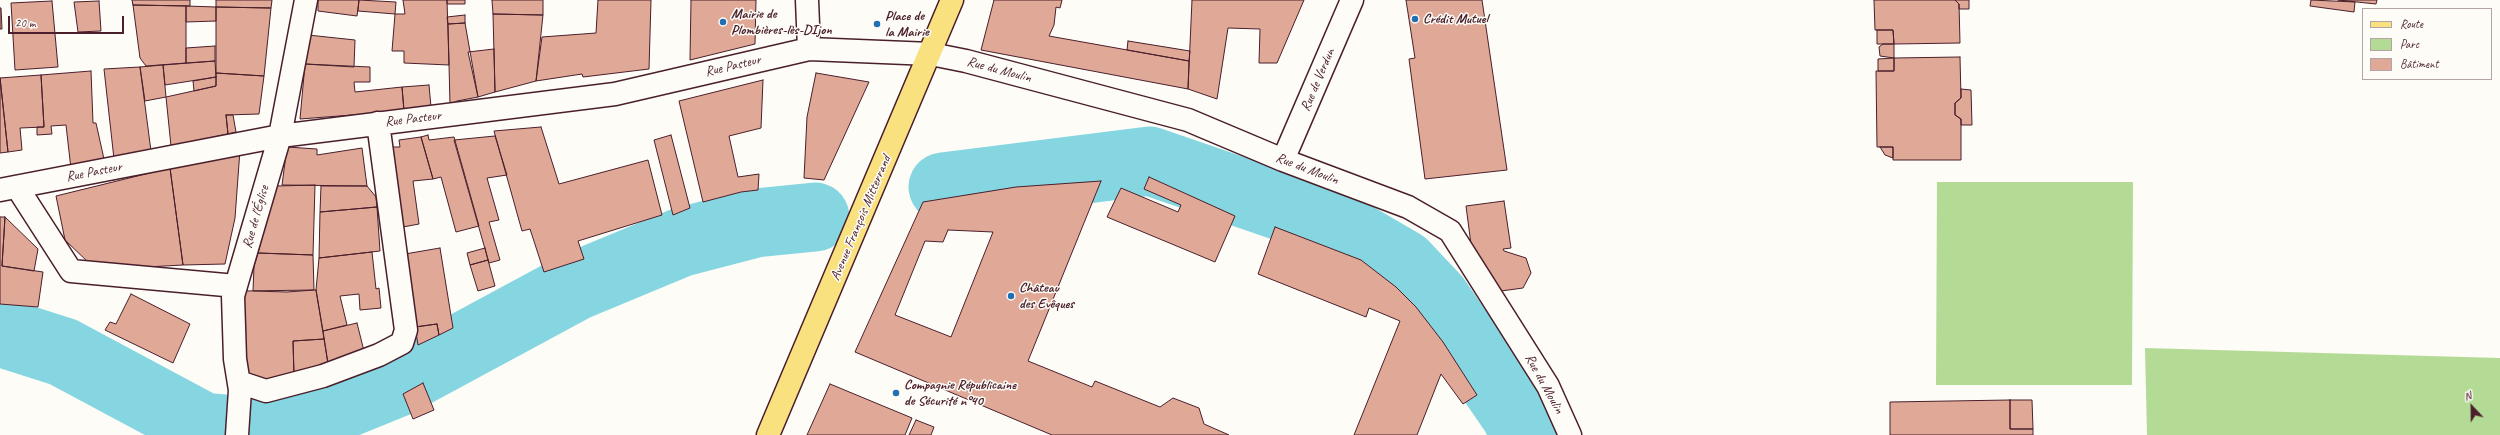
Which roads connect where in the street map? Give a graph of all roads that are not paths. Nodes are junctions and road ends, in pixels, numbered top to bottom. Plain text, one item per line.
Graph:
1 (306, 0) edge
2 (807, 0) edge
3 (952, 0) edge
4 (1352, 0) edge
5 (809, 49) junction
6 (931, 54) junction
7 (378, 123) junction
8 (280, 136) junction
9 (1283, 160) junction
10 (9, 189) edge
11 (236, 286) junction
12 (239, 386) junction
13 (237, 435) edge
14 (768, 435) edge
15 (1570, 435) edge

1 - 8 street, Rue de l'Église
2 - 5 street
3 - 6 main road, Avenue François Mitterrand
4 - 9 street, Rue de Verdun
5 - 6 street
5 - 7 street, Rue Pasteur
6 - 9 street, Rue du Moulin
6 - 14 main road, Avenue François Mitterrand
7 - 8 street, Rue Pasteur
7 - 12 street
8 - 10 street, Rue Pasteur
8 - 11 street, Rue de l'Église
9 - 15 street, Rue du Moulin
10 - 11 street, Rue Pasteur
11 - 12 street, Rue de l'Église
12 - 13 street, Rue de l'Église

